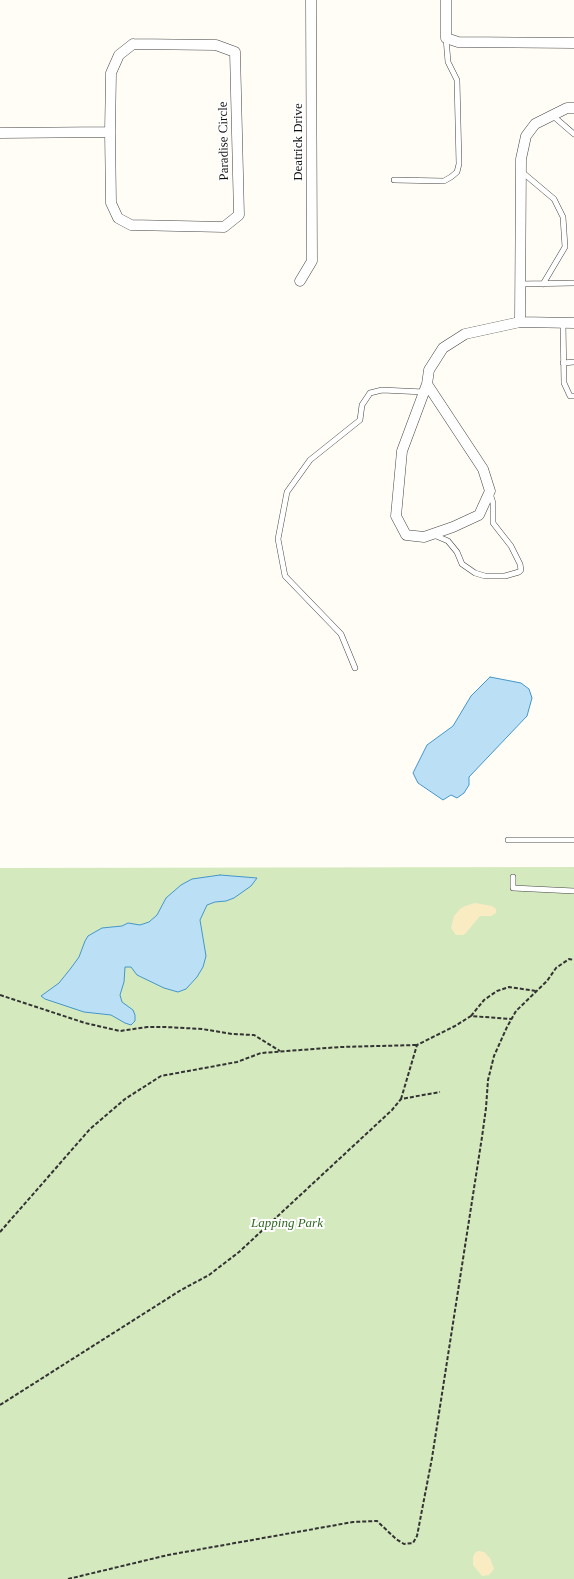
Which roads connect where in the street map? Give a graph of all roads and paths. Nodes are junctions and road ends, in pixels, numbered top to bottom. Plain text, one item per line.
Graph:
1 (311, 0) edge
2 (446, 0) edge
3 (446, 38) junction
4 (574, 43) edge
5 (574, 108) edge
6 (552, 115) junction
7 (110, 132) junction
8 (0, 133) edge
9 (574, 134) edge
10 (521, 172) junction
11 (394, 180) dead end
12 (300, 282) dead end
13 (520, 284) junction
14 (543, 284) junction
15 (574, 284) edge
16 (520, 322) junction
17 (563, 323) junction
18 (574, 323) edge
19 (574, 362) edge
20 (563, 363) junction
21 (425, 388) junction
22 (574, 396) edge
23 (490, 491) junction
24 (433, 534) junction
25 (355, 668) dead end
26 (508, 840) dead end
27 (574, 840) edge
28 (513, 877) dead end
29 (574, 891) edge
30 (574, 960) edge
31 (537, 992) junction
32 (0, 995) edge
33 (471, 1016) junction
34 (511, 1019) junction
35 (417, 1045) junction
36 (280, 1051) junction
37 (440, 1092) dead end
38 (401, 1099) junction
39 (0, 1232) edge
40 (0, 1405) edge
41 (68, 1579) edge

1 - 12 street, Deatrick Drive
2 - 3 street
3 - 4 street
3 - 11 lane
5 - 6 street
6 - 9 lane
6 - 10 street
7 - 7 street, Paradise Circle
7 - 8 street
10 - 13 street
10 - 14 lane
13 - 14 lane
13 - 16 street
14 - 15 lane
16 - 17 street
16 - 21 street
17 - 18 street
17 - 20 lane
19 - 20 lane
20 - 22 lane
21 - 23 street
21 - 24 street
21 - 25 lane
23 - 24 street
23 - 24 lane
26 - 27 lane
28 - 29 lane
30 - 31 path
31 - 33 path
31 - 34 path
32 - 36 path
33 - 34 path
33 - 35 path
34 - 41 path
35 - 36 path
35 - 38 path
36 - 39 path
37 - 38 path
38 - 40 path

